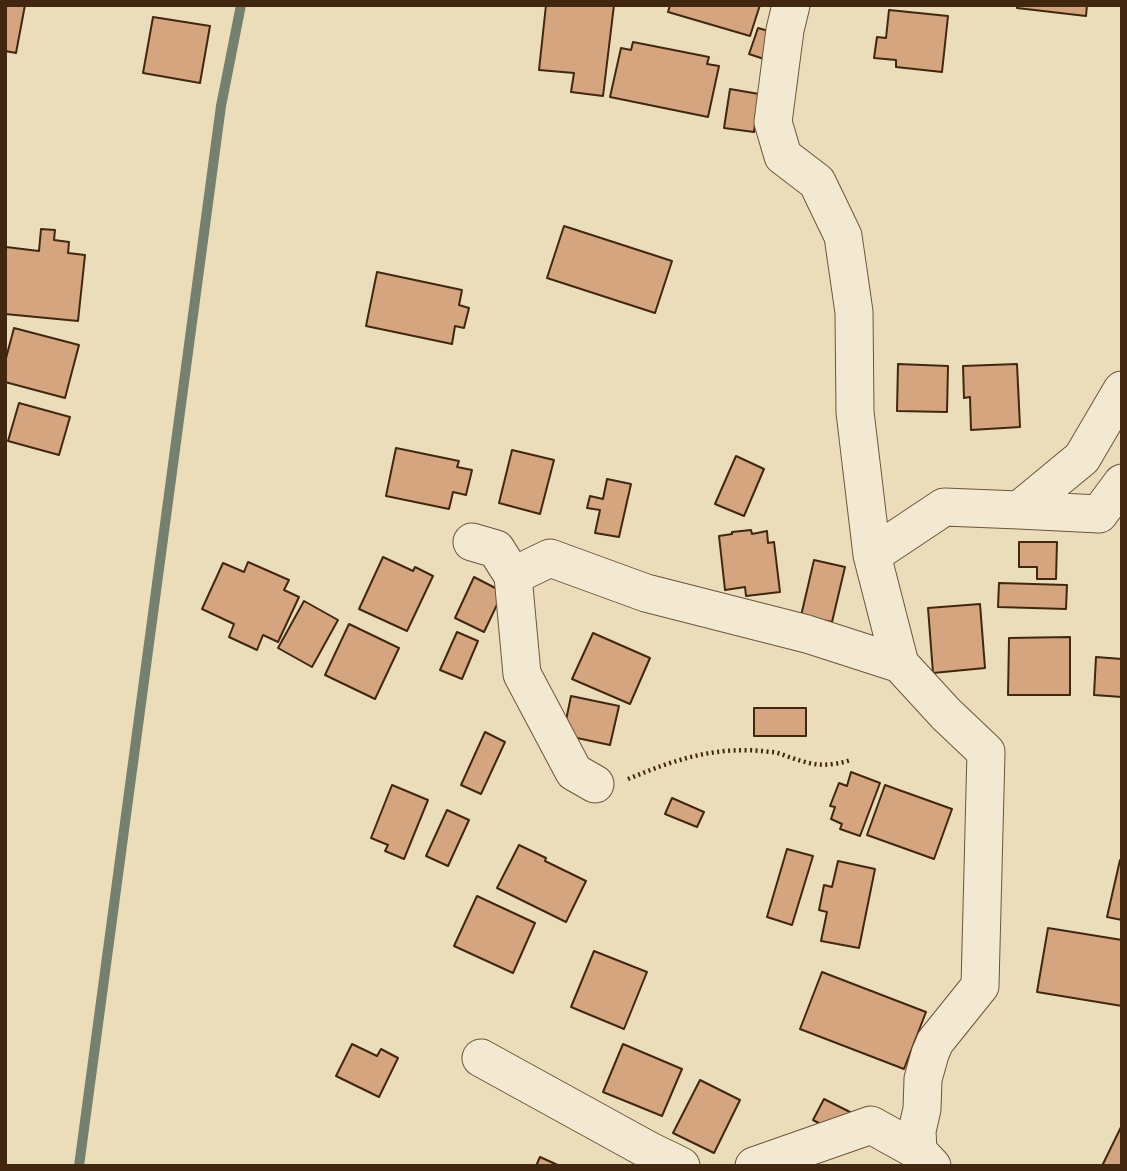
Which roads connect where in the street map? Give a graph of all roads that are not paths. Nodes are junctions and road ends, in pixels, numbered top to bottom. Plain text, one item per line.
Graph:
1 (791, 5) edge
2 (1122, 390) edge
3 (1122, 483) edge
4 (1019, 510) junction
5 (472, 542) dead end
6 (872, 555) junction
7 (513, 576) junction
8 (900, 664) junction
9 (595, 784) road end
10 (481, 1058) dead end
11 (925, 1158) edge
12 (658, 1161) edge
13 (754, 1166) edge

1 - 6 street
2 - 4 street
3 - 4 street
4 - 6 street
5 - 7 street
6 - 8 street
7 - 8 street
7 - 9 street
8 - 11 street
10 - 12 street
11 - 13 street

